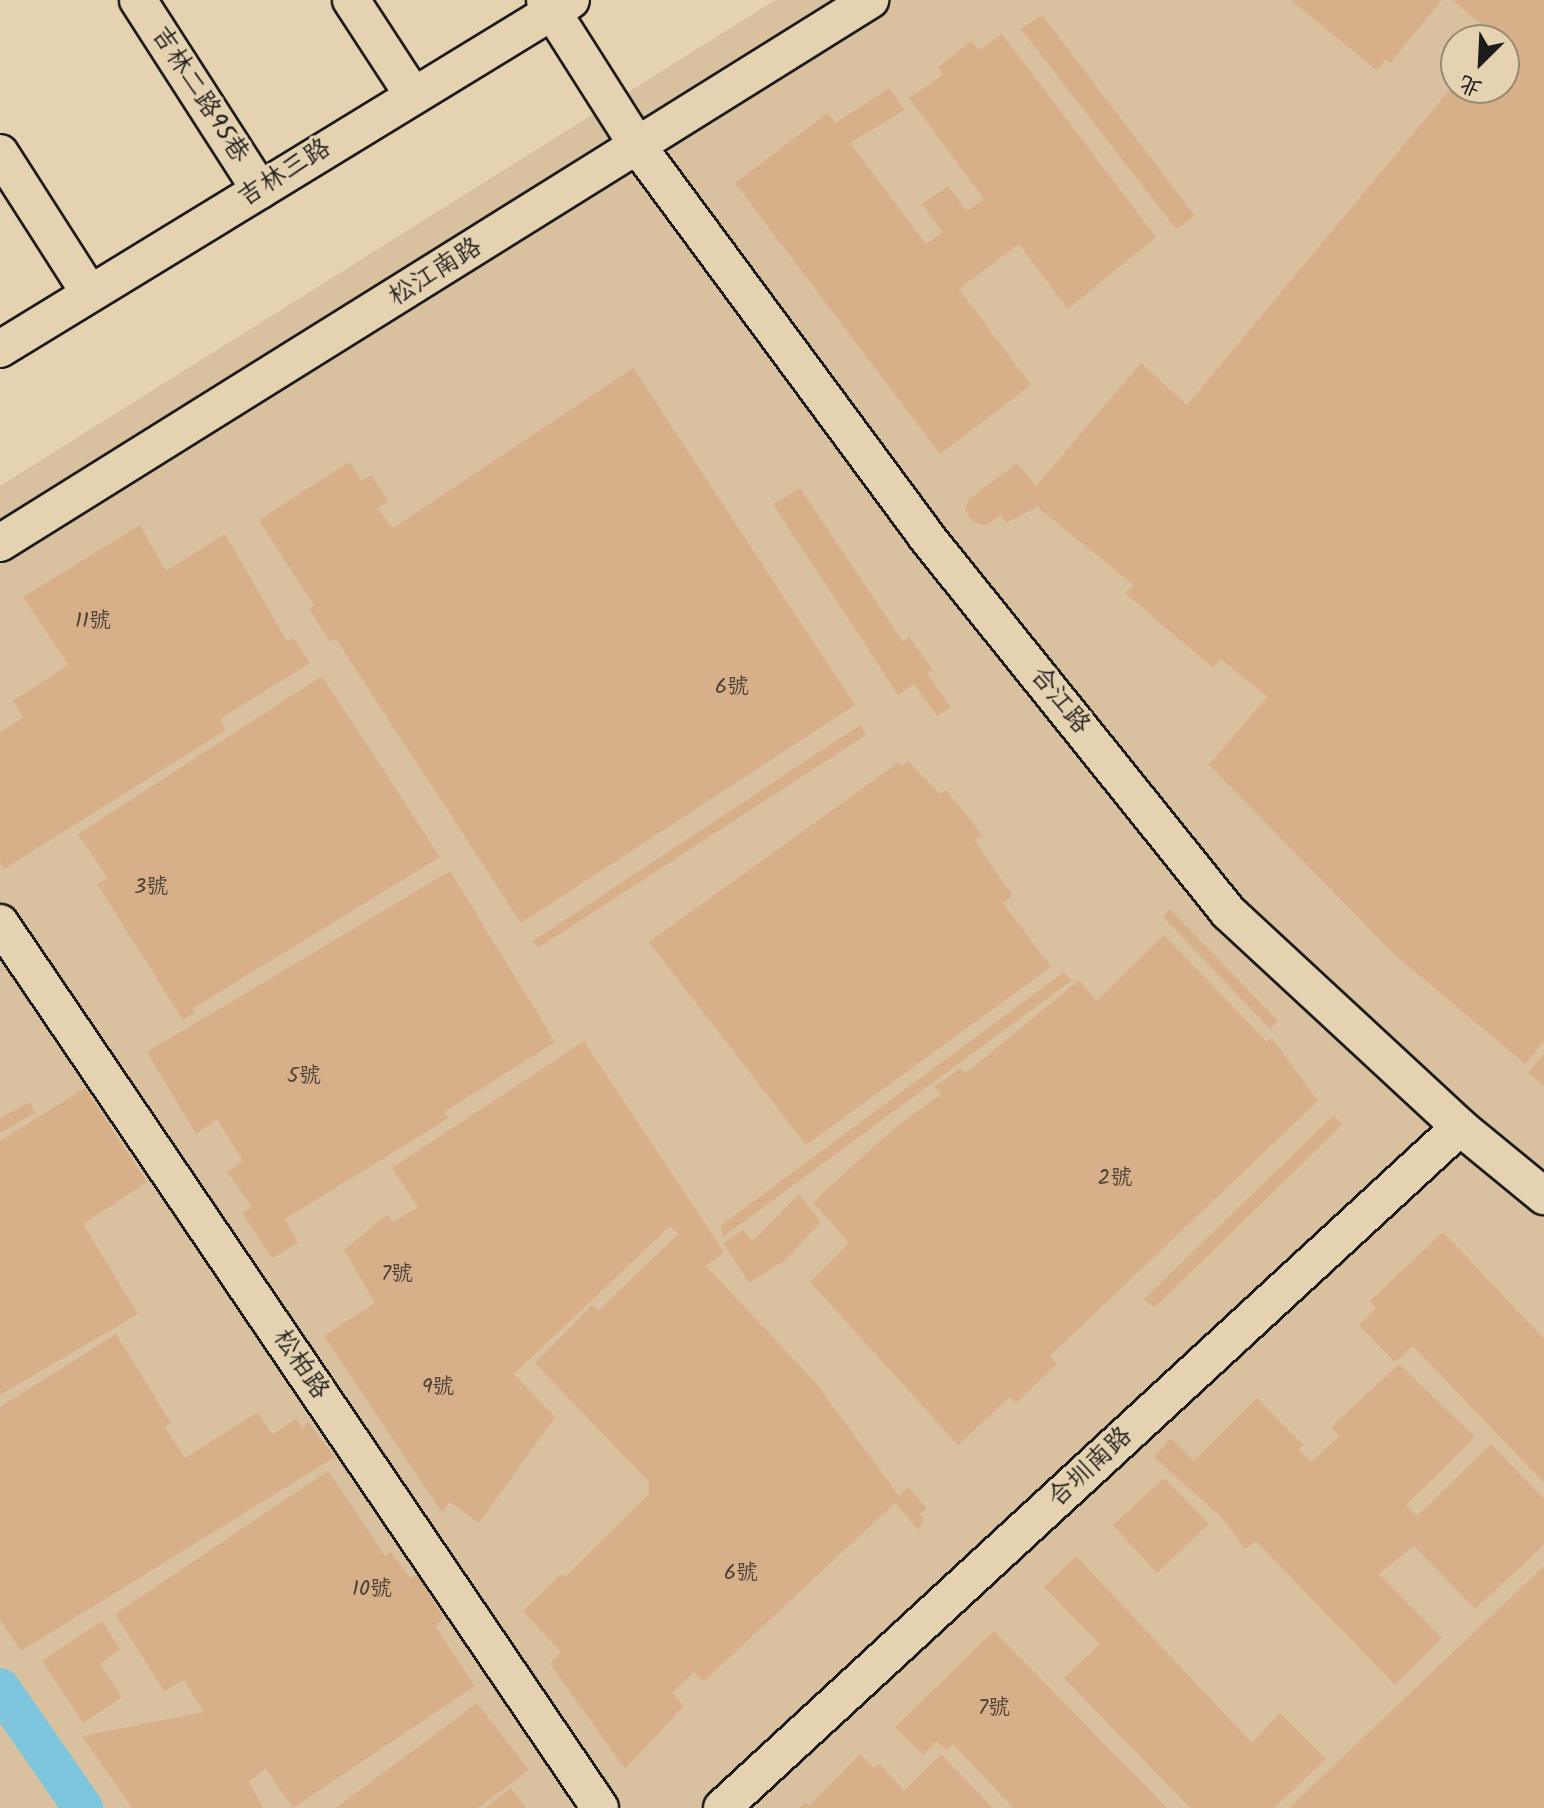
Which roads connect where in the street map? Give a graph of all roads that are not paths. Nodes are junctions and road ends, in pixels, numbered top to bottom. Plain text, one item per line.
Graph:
1 (138, 0) edge
2 (351, 0) edge
3 (870, 0) edge
4 (556, 4) edge
5 (413, 95) junction
6 (639, 148) junction
7 (0, 153) edge
8 (260, 190) junction
9 (90, 294) junction
10 (0, 349) edge
11 (0, 543) edge
12 (0, 923) edge
13 (1460, 1127) junction
14 (1544, 1196) edge
15 (600, 1808) edge
16 (722, 1808) edge

1 - 8 street, 吉林二路95巷
2 - 5 street
3 - 6 street, 松江南路
4 - 5 street, 吉林三路
4 - 6 street, 合江路
5 - 8 street, 吉林三路
6 - 11 street, 松江南路
6 - 13 street, 合江路
7 - 9 street
8 - 9 street, 吉林三路
9 - 10 street, 吉林三路
12 - 15 street, 松柏路
13 - 14 street, 合江路
13 - 16 street, 合圳南路

